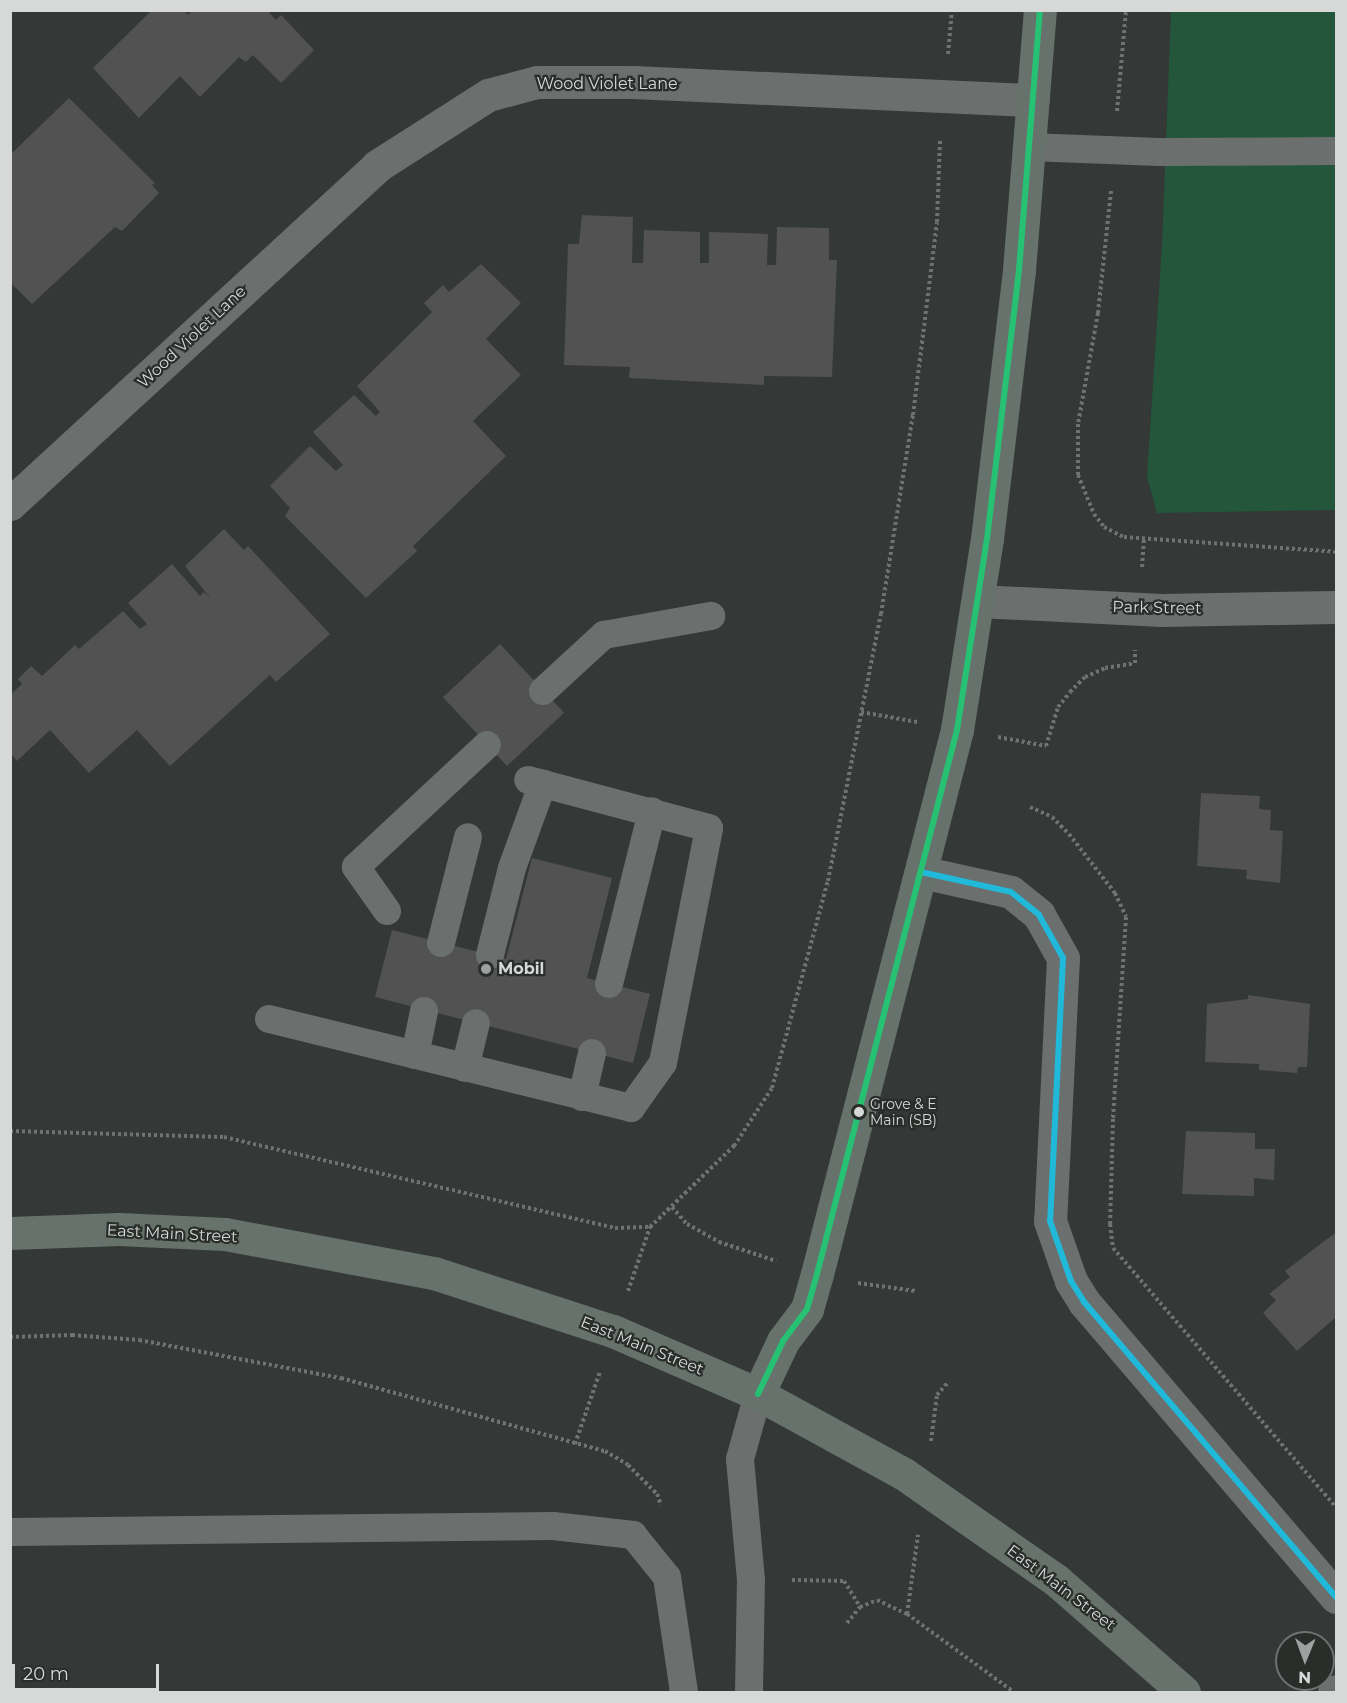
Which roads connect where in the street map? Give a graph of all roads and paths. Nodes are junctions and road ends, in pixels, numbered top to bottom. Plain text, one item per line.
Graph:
1 (952, 10) edge
2 (1040, 10) edge
3 (1126, 10) edge
4 (949, 49) dead end
5 (1033, 100) junction
6 (940, 145) dead end
7 (1029, 147) junction
8 (1114, 150) junction
9 (1336, 151) edge
10 (10, 504) edge
11 (1144, 538) junction
12 (1336, 552) edge
13 (1141, 576) dead end
14 (978, 601) junction
15 (1336, 607) edge
16 (711, 616) dead end
17 (1135, 663) dead end
18 (543, 691) dead end
19 (861, 712) dead end
20 (487, 745) dead end
21 (1046, 746) dead end
22 (1030, 807) dead end
23 (652, 811) junction
24 (468, 837) dead end
25 (921, 872) junction
26 (387, 911) dead end
27 (441, 943) dead end
28 (490, 955) dead end
29 (609, 984) dead end
30 (424, 1011) dead end
31 (269, 1019) dead end
32 (476, 1023) dead end
33 (592, 1053) dead end
34 (415, 1055) junction
35 (465, 1068) junction
36 (582, 1097) junction
37 (10, 1233) edge
38 (10, 1337) edge
39 (758, 1394) junction
40 (1336, 1507) edge
41 (665, 1514) dead end
42 (10, 1532) edge
43 (751, 1580) junction
44 (1336, 1597) edge
45 (860, 1607) junction
46 (847, 1623) dead end
47 (684, 1692) edge
48 (749, 1692) edge
49 (1014, 1692) edge
50 (1184, 1692) edge

1 - 4 path
2 - 5 main road
3 - 8 path
5 - 7 main road
5 - 10 street, Wood Violet Lane
6 - 19 path
7 - 8 lane
7 - 14 main road
8 - 9 lane
8 - 11 path
11 - 12 path
11 - 13 path
14 - 15 street, Park Street
14 - 25 main road
16 - 18 lane
17 - 21 path
20 - 26 lane
22 - 40 path
23 - 28 lane
23 - 29 lane
23 - 36 lane
24 - 27 lane
25 - 39 main road
25 - 44 street
30 - 34 lane
31 - 34 lane
32 - 35 lane
33 - 36 lane
34 - 35 lane
35 - 36 lane
37 - 39 main road, East Main Street
38 - 41 path
39 - 43 lane
39 - 50 main road, East Main Street
42 - 47 lane
43 - 45 path
43 - 48 lane
45 - 46 path
45 - 49 path

